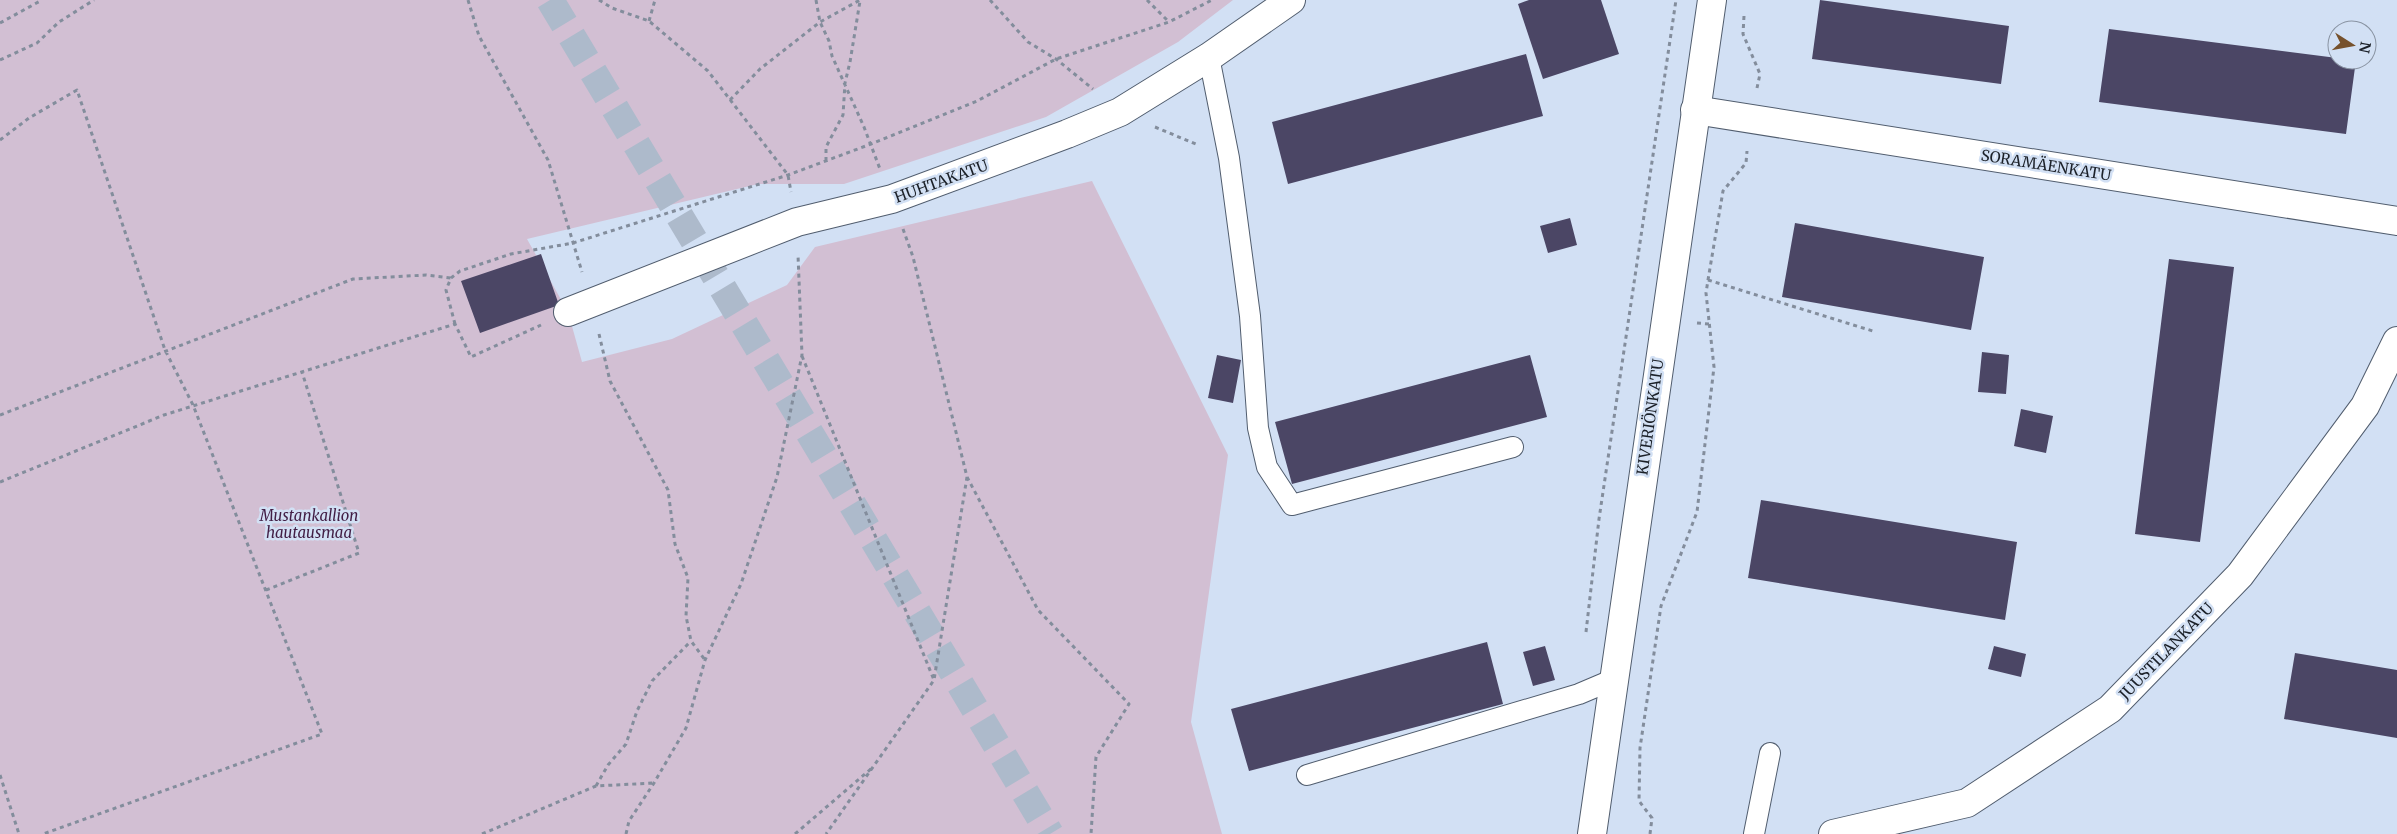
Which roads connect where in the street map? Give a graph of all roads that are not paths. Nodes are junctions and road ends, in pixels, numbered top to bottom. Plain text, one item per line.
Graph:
1 (1291, 0) edge
2 (1712, 0) edge
3 (1210, 57) junction
4 (1695, 110) junction
5 (2397, 221) edge
6 (568, 312) road end
7 (2397, 341) edge
8 (1513, 447) dead end
9 (1612, 680) junction
10 (1770, 753) dead end
11 (1307, 775) dead end
12 (1592, 834) edge
13 (1754, 834) edge
14 (1833, 834) edge

1 - 3 street, HUHTAKATU
2 - 4 street, KIVERIÖNKATU
3 - 6 street, HUHTAKATU
3 - 8 lane
4 - 5 street, SORAMÄENKATU
4 - 9 street, KIVERIÖNKATU
7 - 14 street, JUUSTILANKATU
9 - 11 lane
9 - 12 street, KIVERIÖNKATU
10 - 13 lane

